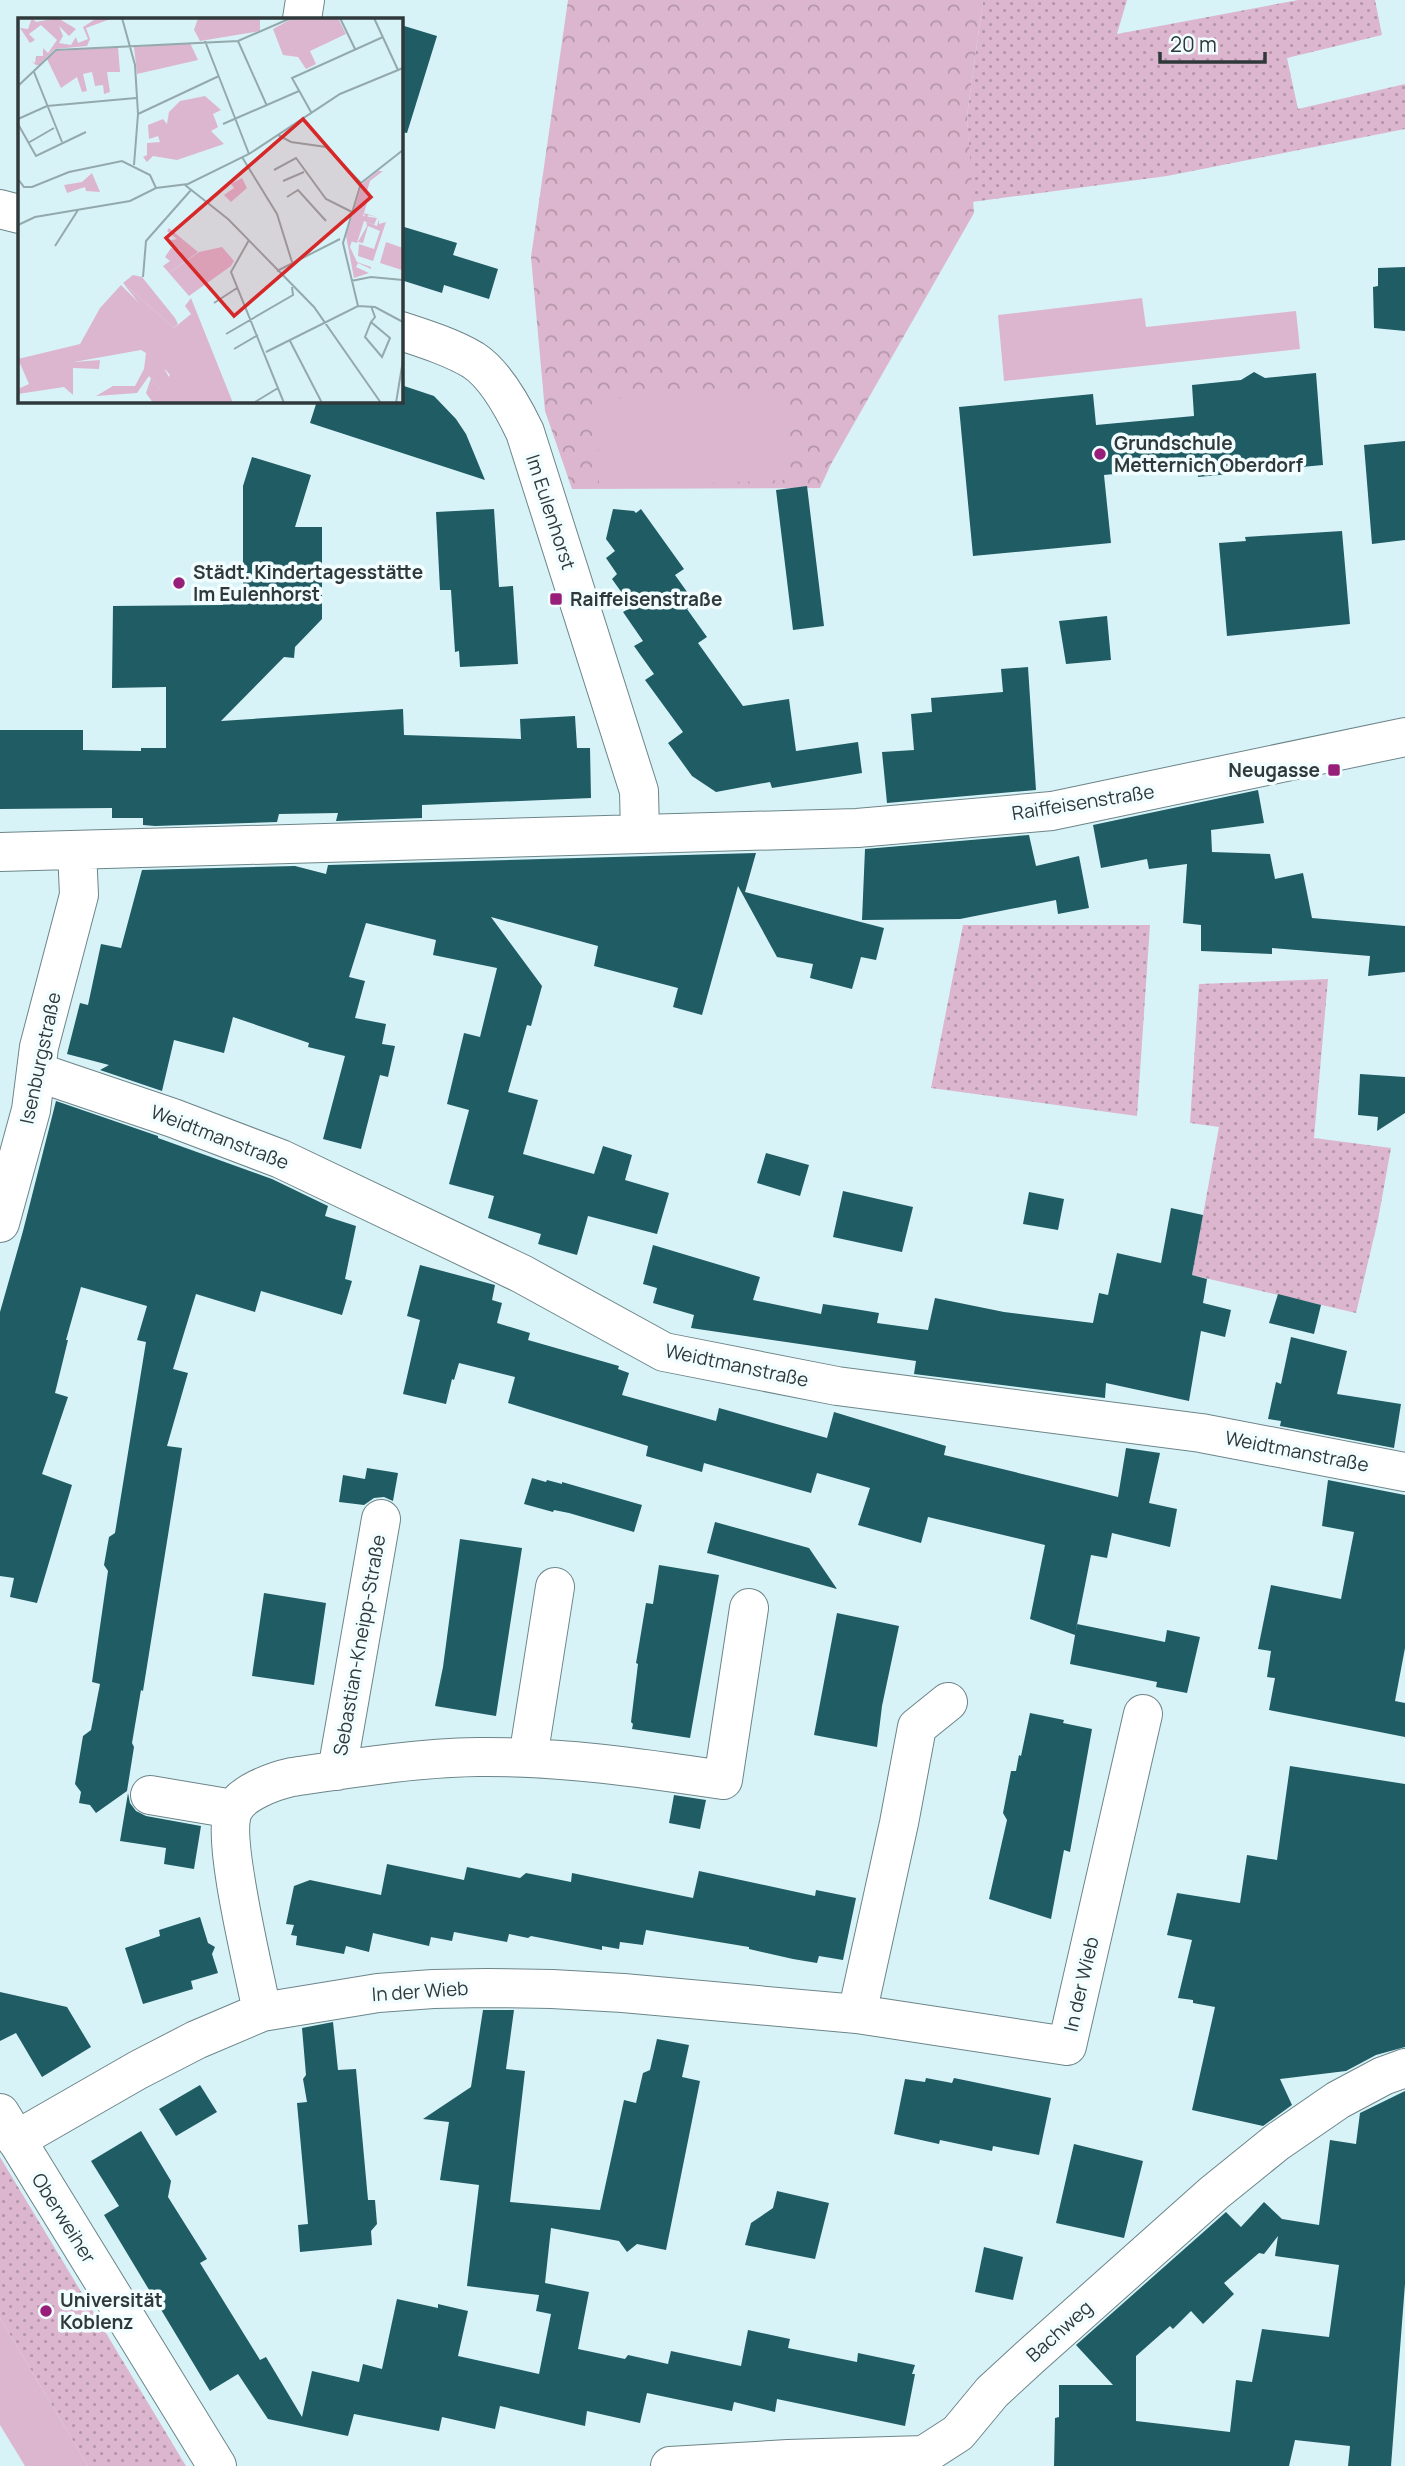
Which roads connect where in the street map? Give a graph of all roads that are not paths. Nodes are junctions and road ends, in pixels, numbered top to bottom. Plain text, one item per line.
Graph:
1 (305, 0) edge
2 (302, 18) edge
3 (0, 209) edge
4 (18, 214) edge
5 (402, 331) edge
6 (1405, 737) edge
7 (640, 834) junction
8 (77, 850) junction
9 (0, 852) edge
10 (37, 1072) junction
11 (0, 1223) edge
12 (1405, 1472) edge
13 (381, 1520) dead end
14 (555, 1587) dead end
15 (749, 1608) dead end
16 (948, 1702) dead end
17 (1143, 1714) dead end
18 (528, 1758) junction
19 (337, 1770) junction
20 (150, 1796) dead end
21 (233, 1809) junction
22 (262, 2012) junction
23 (857, 2014) junction
24 (1405, 2068) edge
25 (8, 2126) edge
26 (217, 2466) edge
27 (670, 2466) edge

1 - 2 street
3 - 4 street
5 - 7 street, Im Eulenhorst
6 - 7 street, Raiffeisenstraße
7 - 8 street, Raiffeisenstraße
8 - 9 street, Raiffeisenstraße
8 - 10 street, Isenburgstraße
10 - 11 street, Isenburgstraße
10 - 12 street, Weidtmanstraße
13 - 19 street, Sebastian-Kneipp-Straße
14 - 18 street
15 - 18 street, Sebastian-Kneipp-Straße
16 - 23 street
17 - 23 street, In der Wieb
18 - 19 street, Sebastian-Kneipp-Straße
19 - 21 street, Sebastian-Kneipp-Straße
20 - 21 street
21 - 22 street
22 - 23 street, In der Wieb
22 - 25 street, In der Wieb
24 - 27 street, Bachweg
25 - 26 street, Oberweiher

